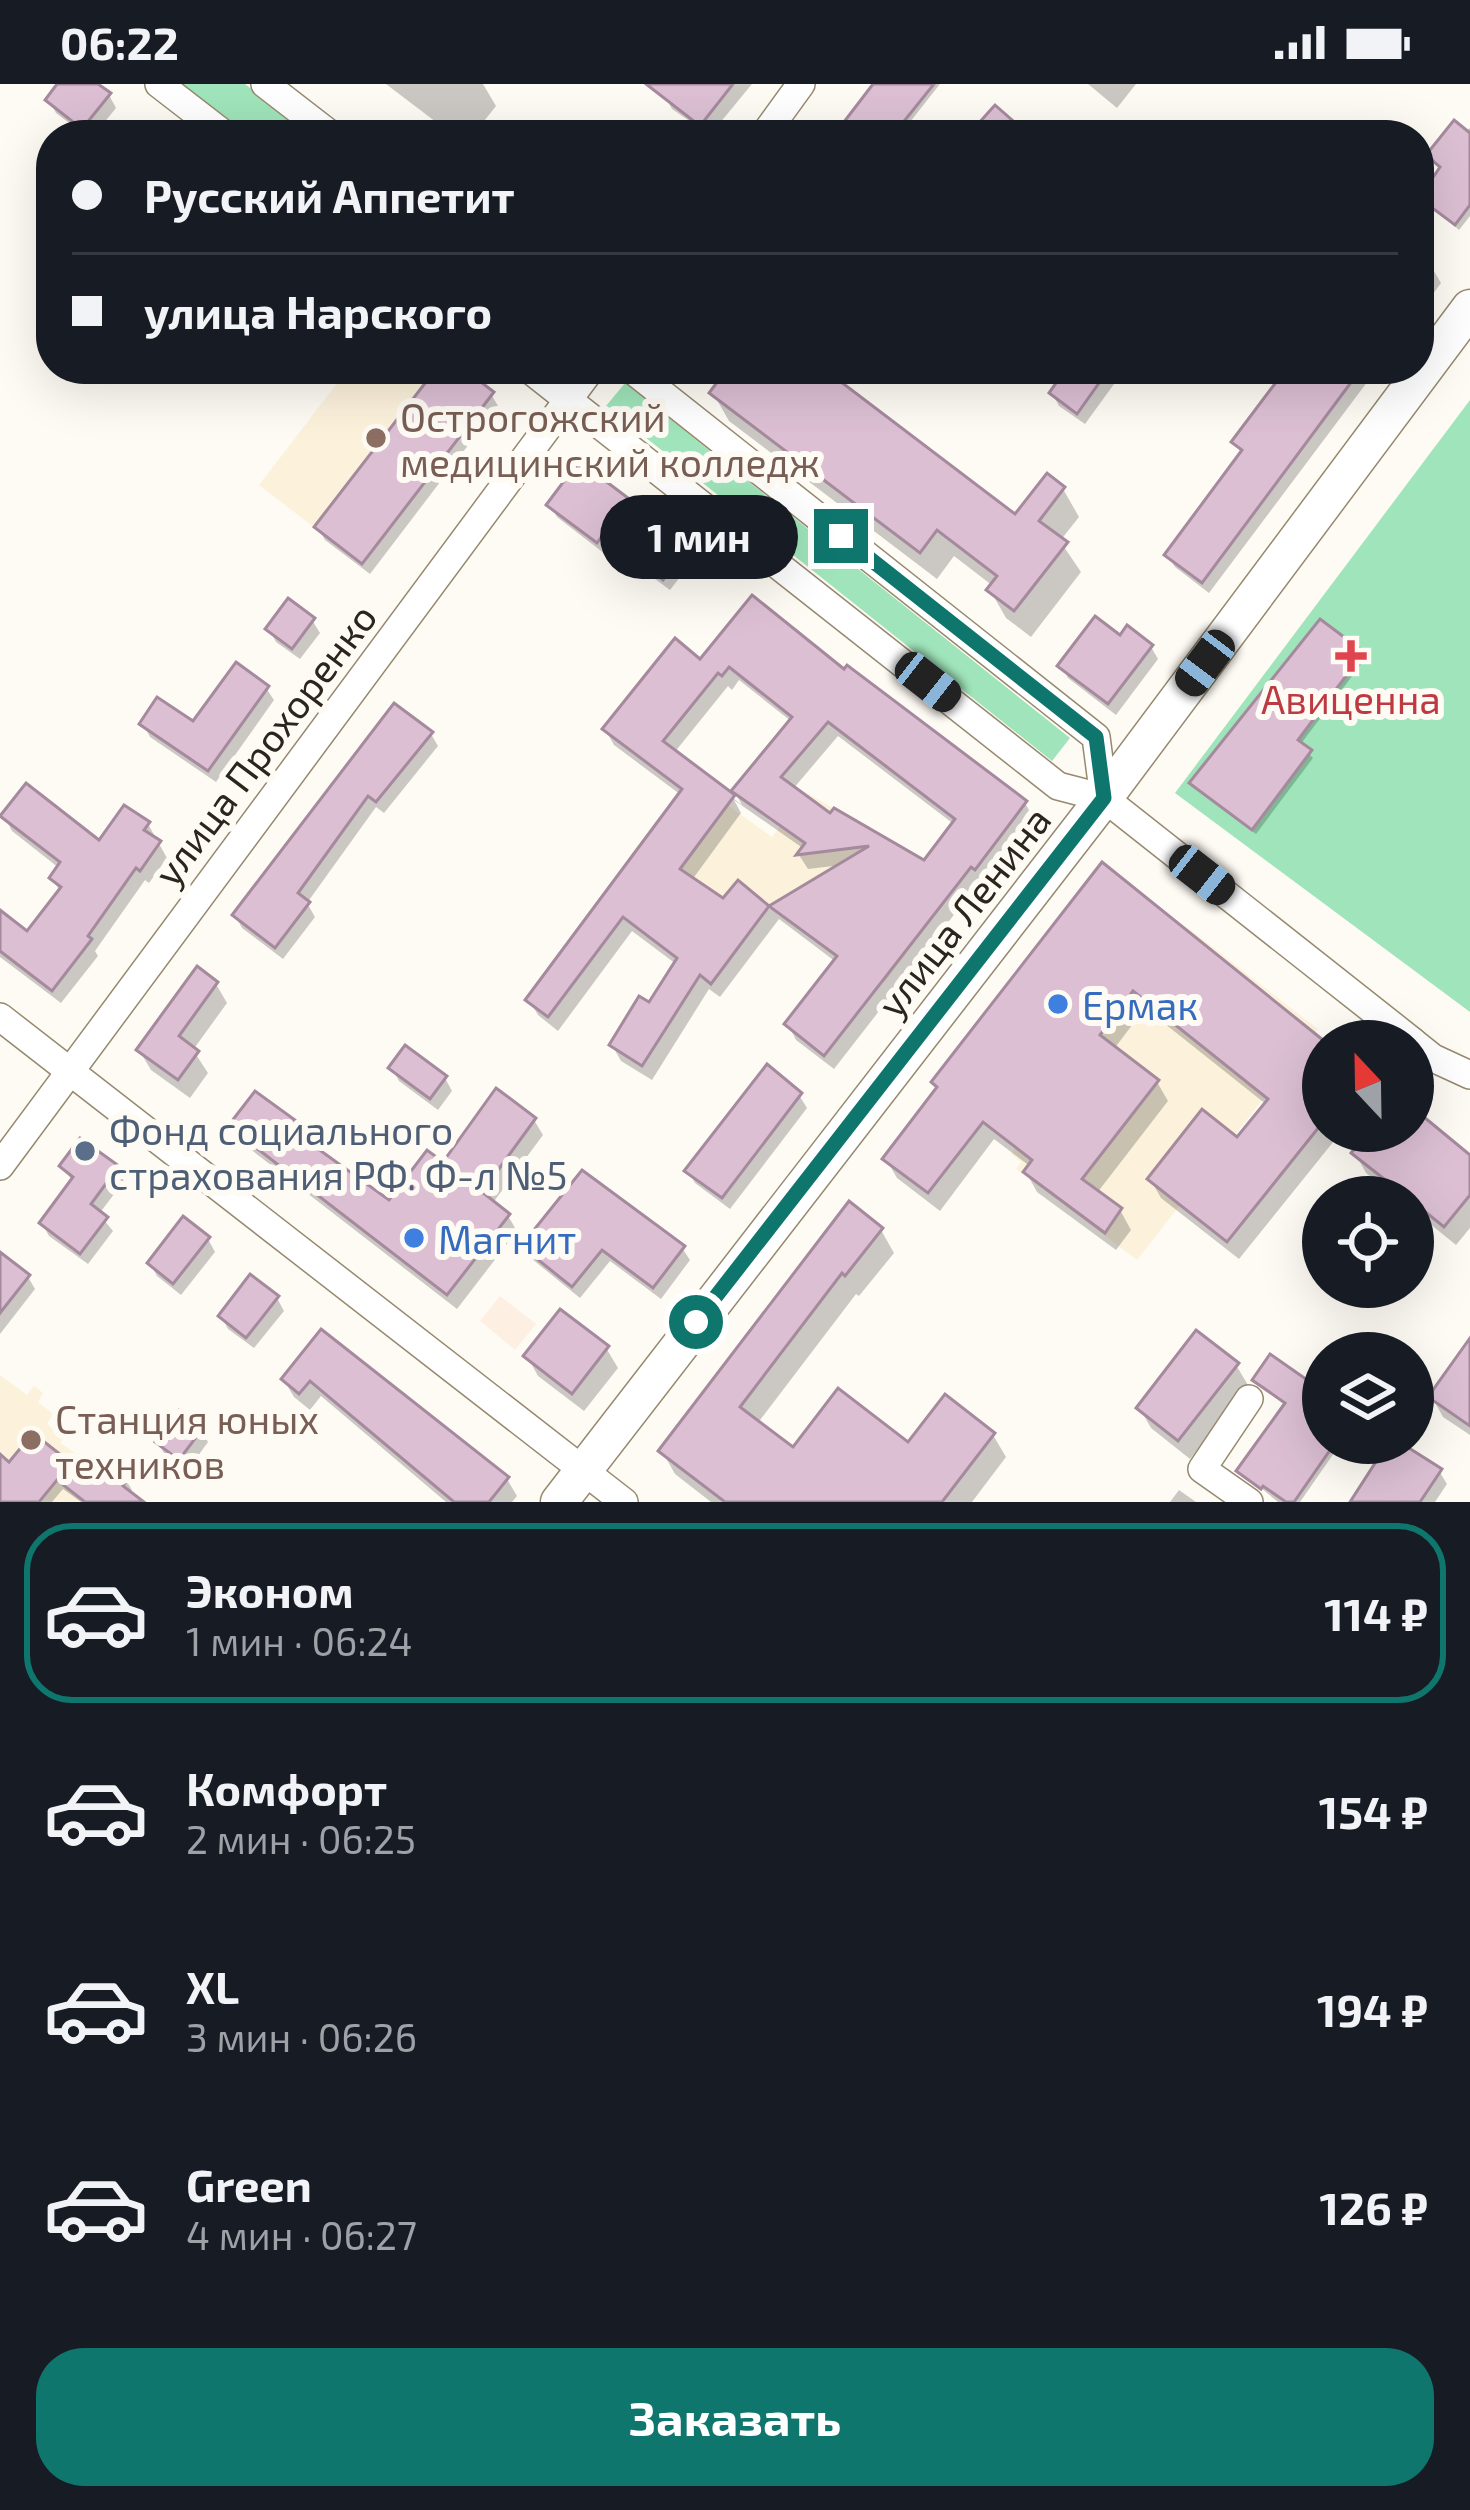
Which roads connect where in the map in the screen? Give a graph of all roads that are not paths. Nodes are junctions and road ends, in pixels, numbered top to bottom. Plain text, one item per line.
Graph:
1 (159, 84) edge
2 (265, 84) edge
3 (801, 84) edge
4 (206, 120) edge
5 (312, 120) edge
6 (775, 120) edge
7 (1470, 308) edge
8 (1434, 356) edge
9 (548, 384) edge
10 (580, 384) edge
11 (650, 384) edge
12 (1413, 384) edge
13 (568, 400) junction
14 (1104, 798) junction
15 (0, 1016) edge
16 (1385, 1020) edge
17 (1434, 1059) edge
18 (70, 1073) junction
19 (1470, 1075) edge
20 (0, 1166) edge
21 (1249, 1399) dead end
22 (583, 1469) junction
23 (559, 1502) edge
24 (624, 1502) edge
25 (1249, 1502) edge

1 - 4 street
2 - 5 street
3 - 6 street
7 - 8 main road, улица Ленина
9 - 13 street
10 - 13 street, улица Прохоренко
11 - 14 street
12 - 14 main road, улица Ленина
13 - 14 street
13 - 18 street, улица Прохоренко
14 - 16 street
14 - 22 main road, улица Ленина
15 - 18 street
17 - 19 street
18 - 20 street, улица Прохоренко
18 - 22 street
21 - 25 street
22 - 23 main road, улица Ленина
22 - 24 street

